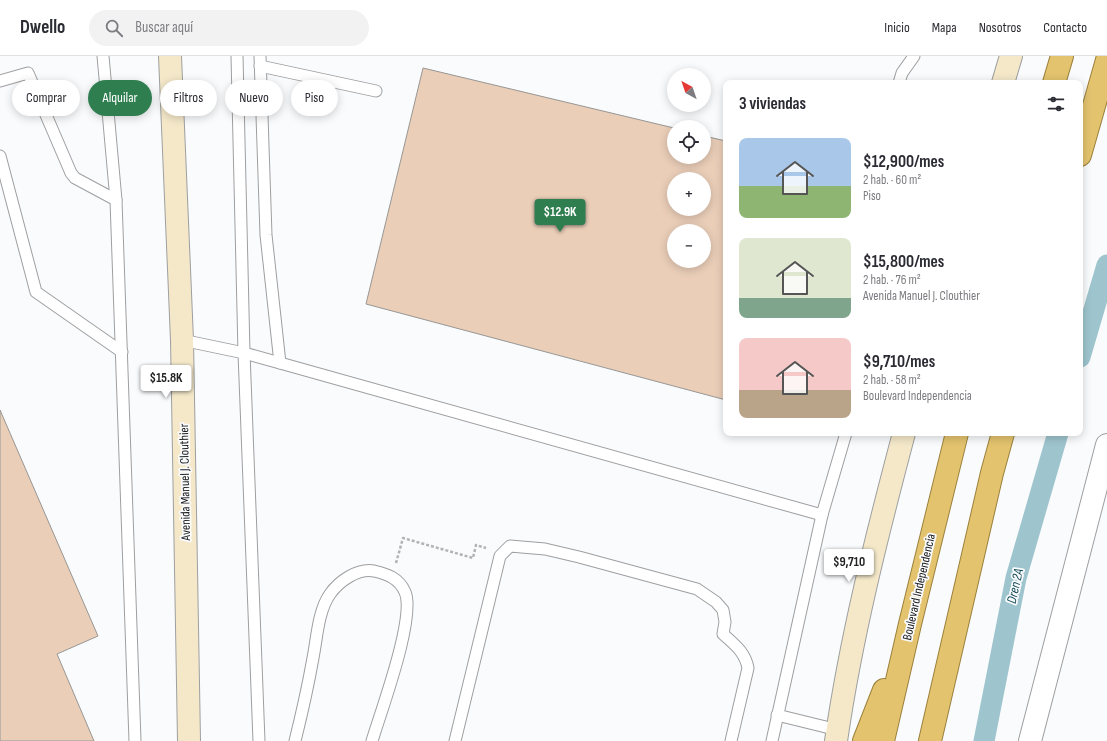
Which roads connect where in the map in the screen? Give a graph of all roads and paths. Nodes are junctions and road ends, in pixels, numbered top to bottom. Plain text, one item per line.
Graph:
1 (103, 56) edge
2 (170, 56) edge
3 (237, 56) edge
4 (914, 56) edge
5 (1011, 56) edge
6 (1062, 56) edge
7 (1107, 60) edge
8 (260, 61) edge
9 (0, 80) edge
10 (900, 80) edge
11 (1004, 80) edge
12 (1055, 80) edge
13 (376, 91) dead end
14 (1083, 145) edge
15 (0, 156) edge
16 (3, 174) edge
17 (116, 200) junction
18 (182, 340) junction
19 (122, 352) junction
20 (244, 353) junction
21 (280, 363) junction
22 (845, 436) edge
23 (903, 436) edge
24 (956, 436) edge
25 (1002, 436) edge
26 (1107, 445) edge
27 (822, 515) junction
28 (502, 552) junction
29 (392, 576) junction
30 (910, 624) junction
31 (777, 714) junction
32 (837, 735) edge
33 (135, 741) edge
34 (189, 741) edge
35 (259, 741) edge
36 (295, 741) edge
37 (372, 741) edge
38 (455, 741) edge
39 (731, 741) edge
40 (772, 741) edge
41 (864, 741) edge
42 (883, 741) edge
43 (930, 741) edge
44 (1030, 741) edge

1 - 17 lane
2 - 18 main road, Avenida Manuel J. Clouthier
3 - 20 lane
4 - 10 lane
5 - 11 main road
6 - 12 highway
7 - 14 highway
8 - 13 lane
8 - 21 lane
9 - 17 lane
15 - 16 lane
16 - 19 lane
17 - 19 lane
18 - 20 lane
18 - 34 main road, Avenida Manuel J. Clouthier
19 - 33 lane
20 - 21 lane
20 - 35 lane
21 - 27 lane
22 - 27 lane
23 - 32 main road
24 - 30 highway, Boulevard Independencia
25 - 43 highway
26 - 44 street
27 - 31 lane
28 - 29 path
28 - 38 lane
28 - 39 lane
29 - 36 lane
29 - 37 lane
30 - 41 highway
30 - 42 highway, Boulevard Independencia
31 - 32 lane
31 - 40 lane

